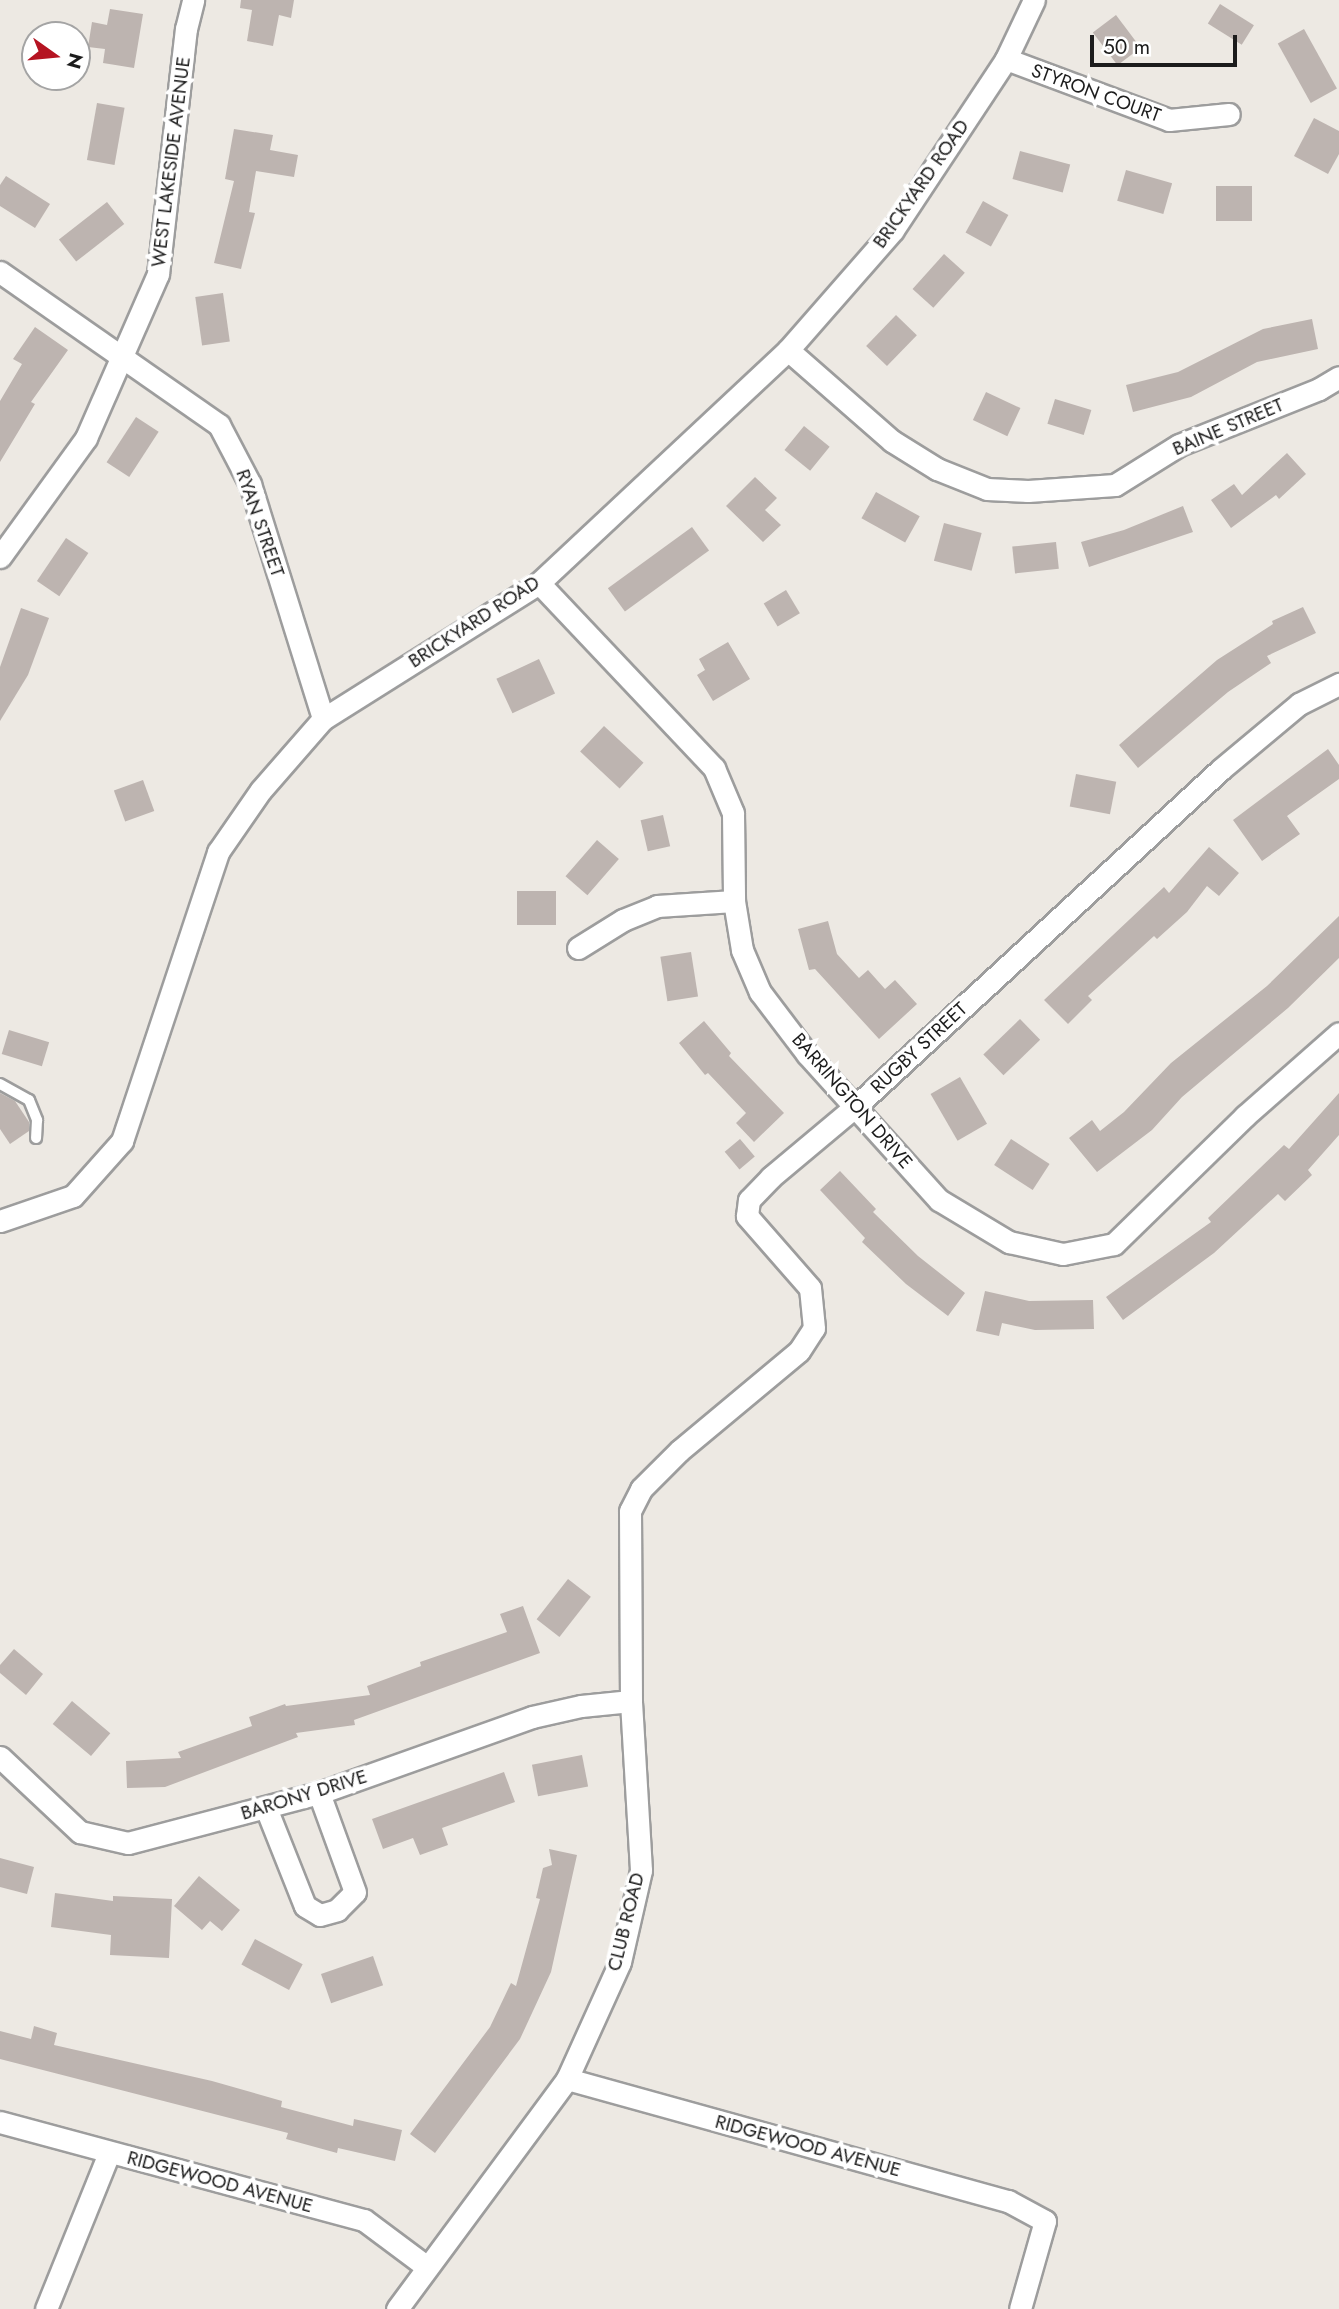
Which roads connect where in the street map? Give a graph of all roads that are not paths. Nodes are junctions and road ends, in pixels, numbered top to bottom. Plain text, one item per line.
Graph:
1 (192, 0) edge
2 (1034, 0) edge
3 (1006, 59) junction
4 (1229, 114) dead end
5 (0, 272) edge
6 (788, 350) junction
7 (121, 358) junction
8 (1339, 377) edge
9 (0, 557) edge
10 (538, 583) junction
11 (1339, 684) edge
12 (323, 719) junction
13 (734, 901) junction
14 (578, 948) dead end
15 (1339, 1033) edge
16 (0, 1084) edge
17 (856, 1106) junction
18 (36, 1138) dead end
19 (0, 1221) edge
20 (630, 1511) joint
21 (631, 1701) junction
22 (0, 1757) edge
23 (319, 1793) junction
24 (266, 1808) junction
25 (567, 2079) junction
26 (0, 2122) edge
27 (108, 2152) junction
28 (427, 2267) junction
29 (46, 2309) edge
30 (397, 2309) edge
31 (1020, 2309) edge

1 - 7 street, WEST LAKESIDE AVENUE
2 - 3 street, BRICKYARD ROAD
3 - 4 street, STYRON COURT
3 - 6 street, BRICKYARD ROAD
5 - 7 street, RYAN STREET
6 - 8 street, BAINE STREET
6 - 10 street, BRICKYARD ROAD
7 - 9 street, WEST LAKESIDE AVENUE
7 - 12 street, RYAN STREET
10 - 12 street, BRICKYARD ROAD
10 - 13 street, BARRINGTON DRIVE
11 - 17 street, RUGBY STREET
12 - 19 street, BRICKYARD ROAD
13 - 14 street
13 - 17 street, BARRINGTON DRIVE
15 - 17 street, BARRINGTON DRIVE
16 - 18 lane
17 - 20 street, RUGBY STREET
20 - 21 street, CLUB ROAD
21 - 23 street, BARONY DRIVE
21 - 25 street, CLUB ROAD
22 - 24 street, BARONY DRIVE
23 - 24 street, BARONY DRIVE
23 - 24 street
25 - 28 street, CLUB ROAD
25 - 31 street, RIDGEWOOD AVENUE
26 - 27 street, RIDGEWOOD AVENUE
27 - 28 street, RIDGEWOOD AVENUE
27 - 29 street
28 - 30 street, CLUB ROAD

